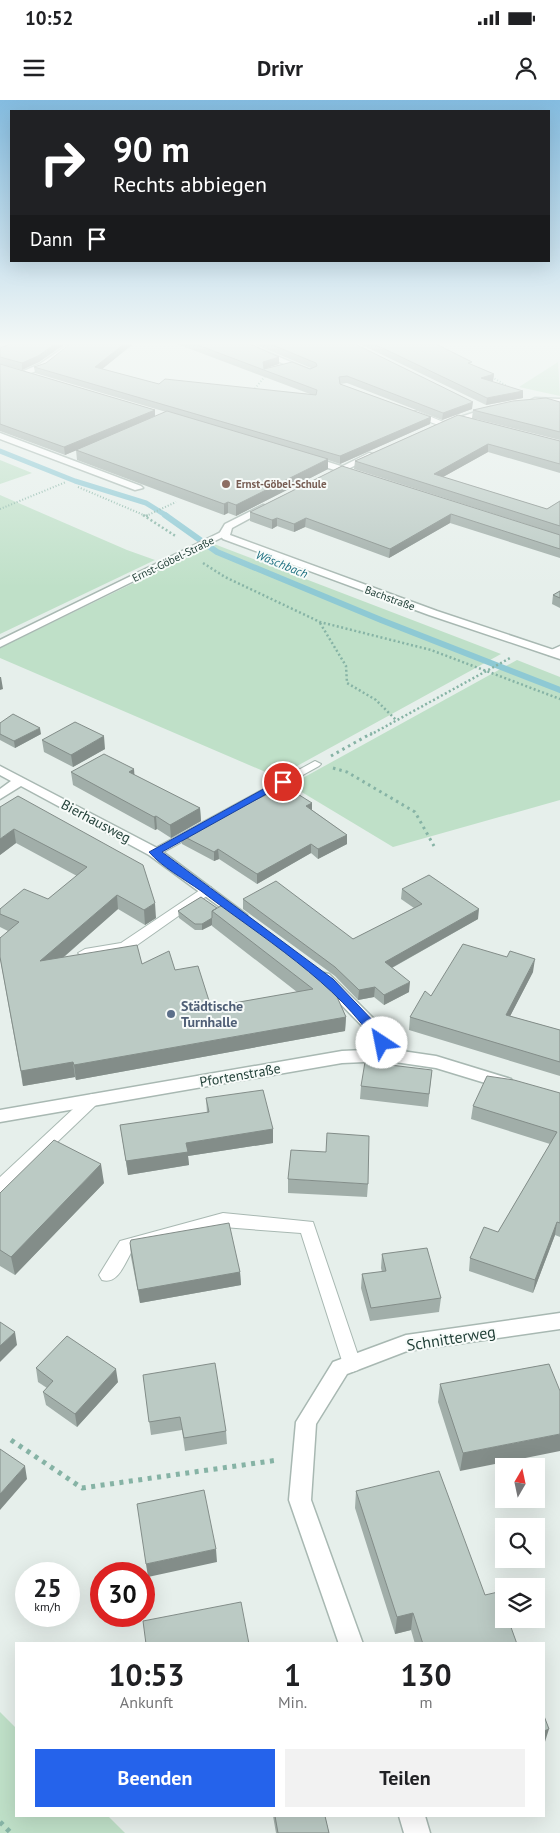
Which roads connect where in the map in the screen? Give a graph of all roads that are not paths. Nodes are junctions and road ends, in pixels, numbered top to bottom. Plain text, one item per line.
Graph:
1 (442, 425) edge
2 (428, 430) edge
3 (0, 436) edge
4 (376, 453) edge
5 (297, 455) edge
6 (341, 468) junction
7 (360, 475) edge
8 (324, 478) edge
9 (138, 488) edge
10 (272, 504) edge
11 (220, 536) junction
12 (0, 644) edge
13 (558, 653) edge
14 (315, 764) road end
15 (0, 770) edge
16 (20, 781) junction
17 (0, 795) edge
18 (154, 852) junction
19 (206, 890) junction
20 (252, 925) edge
21 (85, 953) edge
22 (314, 970) edge
23 (388, 1055) junction
24 (522, 1088) edge
25 (92, 1100) junction
26 (0, 1116) edge
27 (0, 1187) edge
28 (108, 1275) dead end
29 (560, 1321) edge
30 (352, 1364) junction
31 (350, 1642) edge
32 (412, 1817) edge
33 (416, 1833) edge

1 - 2 street
3 - 9 street
4 - 6 street
5 - 6 street
6 - 7 street
6 - 8 street
10 - 11 street, Ernst-Göbel-Straße
11 - 12 street, Ernst-Göbel-Straße
11 - 13 street, Bachstraße
14 - 18 lane
15 - 16 street, Bierhausweg
16 - 17 street
16 - 18 street, Bierhausweg
18 - 19 street, Bierhausweg
19 - 20 street, Bierhausweg
19 - 21 lane
22 - 23 street
23 - 24 street, Pfortenstraße
23 - 25 street, Pfortenstraße
25 - 26 street, Pfortenstraße
25 - 27 lane
28 - 30 lane
29 - 30 street, Schnitterweg
30 - 31 street, Schnitterweg
32 - 33 street

